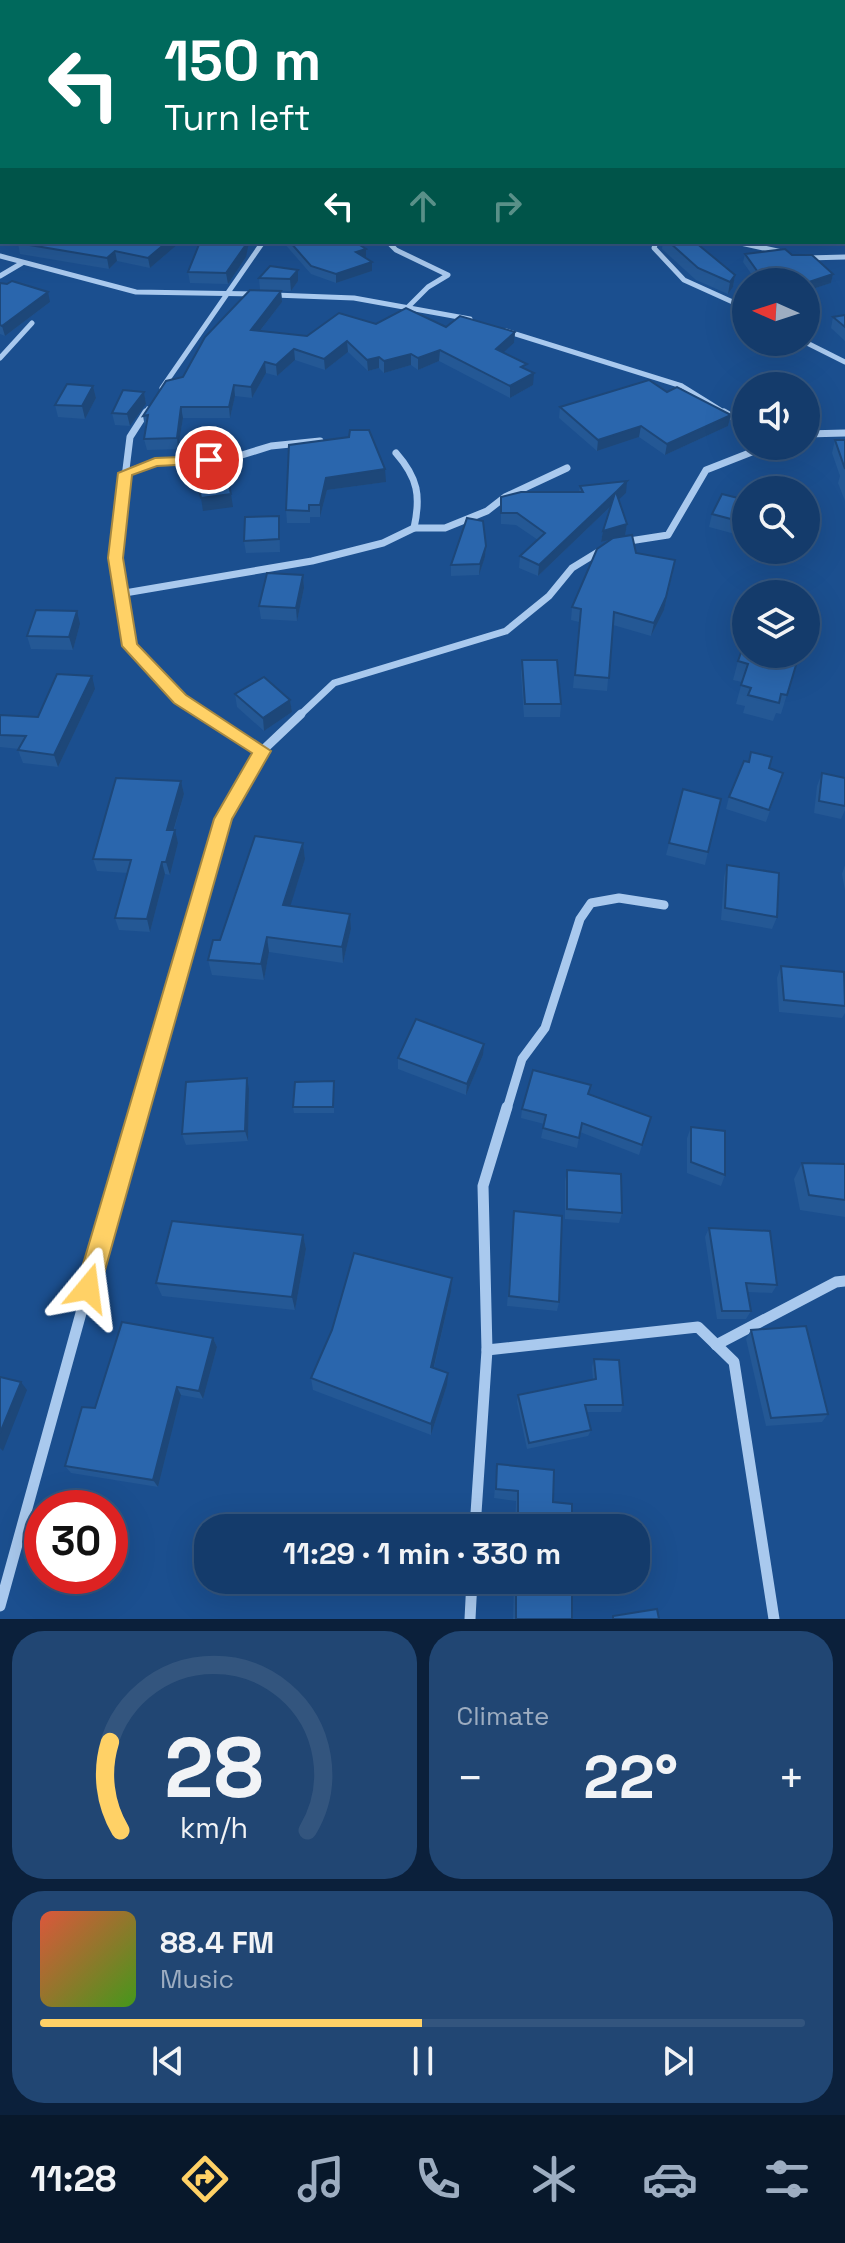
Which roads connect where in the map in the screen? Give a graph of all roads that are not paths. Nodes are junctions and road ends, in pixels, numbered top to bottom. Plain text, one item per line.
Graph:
1 (262, 244) edge
2 (390, 244) edge
3 (655, 244) edge
4 (745, 244) edge
5 (786, 253) edge
6 (0, 256) edge
7 (800, 256) edge
8 (845, 257) edge
9 (22, 263) junction
10 (0, 276) edge
11 (227, 293) junction
12 (732, 302) edge
13 (408, 307) junction
14 (475, 321) edge
15 (32, 323) dead end
16 (490, 326) edge
17 (820, 350) edge
18 (0, 358) edge
19 (845, 362) edge
20 (732, 416) edge
21 (845, 433) edge
22 (820, 434) edge
23 (331, 441) edge
24 (396, 453) dead end
25 (732, 460) edge
26 (567, 468) dead end
27 (125, 473) junction
28 (414, 528) junction
29 (119, 594) junction
30 (262, 751) junction
31 (664, 905) dead end
32 (845, 1281) edge
33 (716, 1345) junction
34 (487, 1350) junction
35 (476, 1514) edge
36 (471, 1594) edge
37 (0, 1606) edge
38 (470, 1619) edge
39 (774, 1619) edge

1 - 11 street
2 - 13 street
3 - 12 street
4 - 5 street
6 - 9 street
7 - 8 street
9 - 10 street
9 - 11 street
11 - 13 street
11 - 27 street
13 - 14 street
15 - 18 street
16 - 20 street
17 - 19 street
21 - 22 street
23 - 27 street
24 - 28 street
25 - 30 street
26 - 28 street
27 - 29 street
28 - 29 street
29 - 30 street
30 - 37 street
31 - 34 street
32 - 33 street
33 - 34 street
33 - 39 street
34 - 35 street
36 - 38 street

